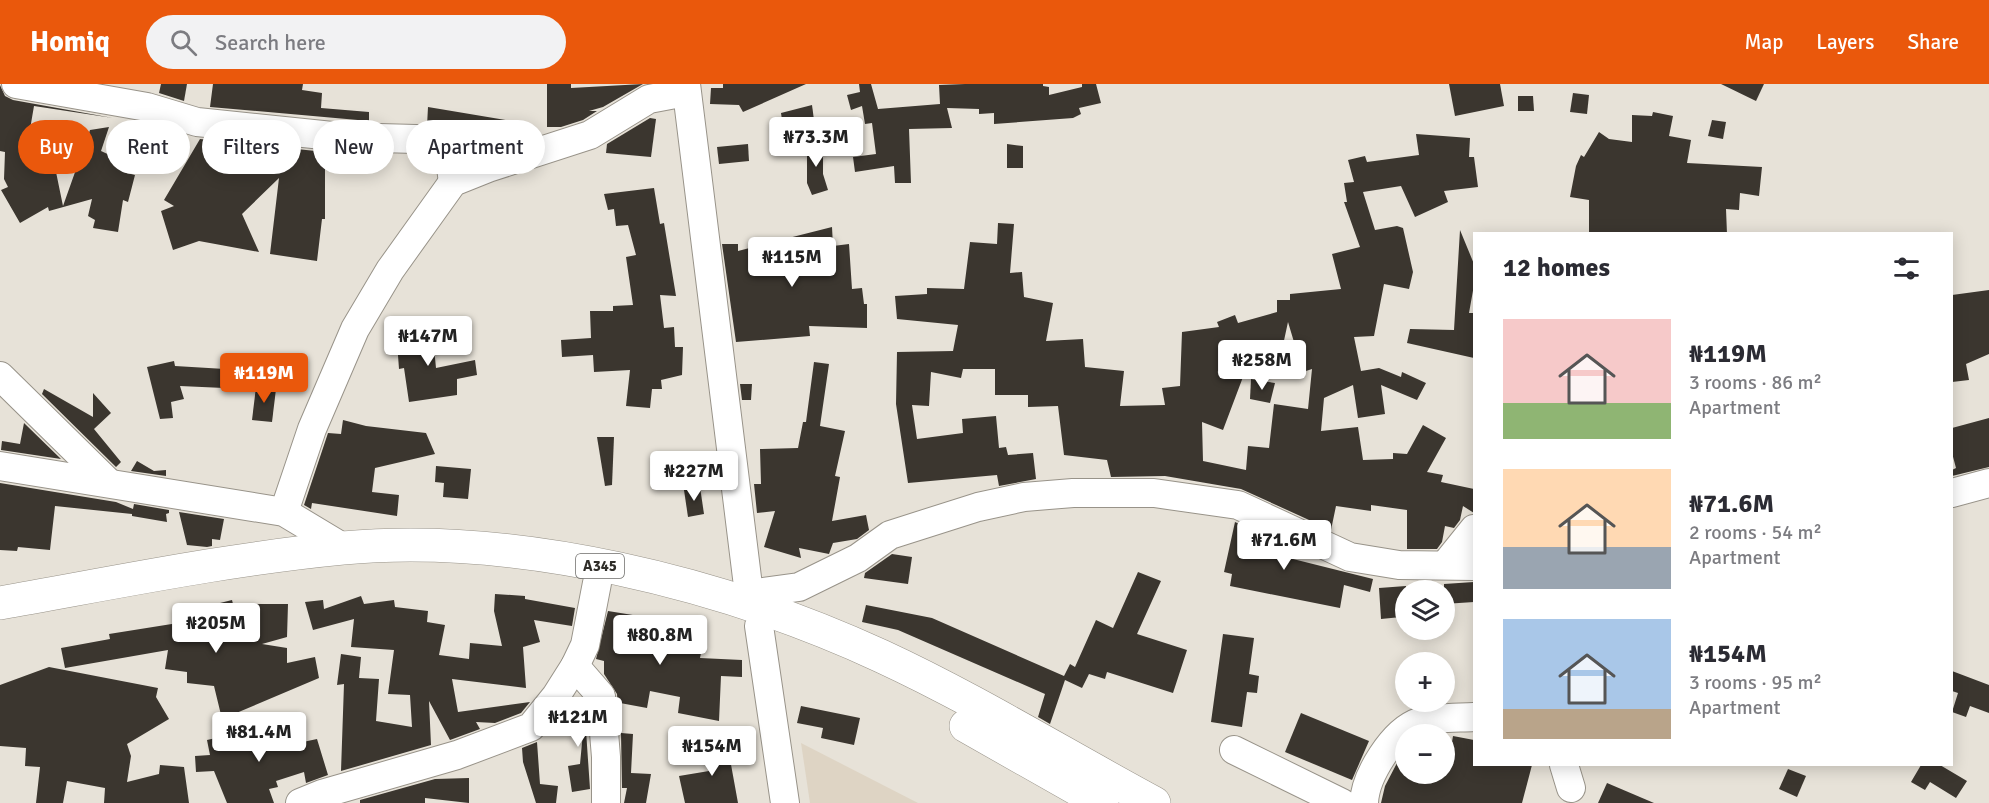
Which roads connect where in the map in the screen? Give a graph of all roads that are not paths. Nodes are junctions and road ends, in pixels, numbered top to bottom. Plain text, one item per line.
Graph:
1 (16, 84) edge
2 (686, 88) edge
3 (453, 182) junction
4 (0, 376) edge
5 (0, 466) edge
6 (109, 483) junction
7 (1989, 483) edge
8 (1953, 493) edge
9 (284, 512) junction
10 (1473, 530) edge
11 (344, 548) junction
12 (1445, 565) junction
13 (1473, 566) edge
14 (597, 583) junction
15 (0, 603) edge
16 (752, 608) junction
17 (0, 621) edge
18 (575, 666) junction
19 (1473, 717) edge
20 (1234, 750) dead end
21 (300, 803) edge
22 (606, 803) edge
23 (785, 803) edge
24 (1102, 803) edge
25 (1154, 803) edge
26 (1342, 803) edge
27 (1364, 803) edge

1 - 3 street
2 - 3 street
2 - 16 street
3 - 9 street
4 - 6 street
5 - 6 street
6 - 9 street
7 - 8 street
9 - 11 street
10 - 12 street
11 - 15 highway, A345
11 - 16 highway, A345
12 - 13 street
12 - 16 street
14 - 16 highway, A345
14 - 17 highway, A345
14 - 18 street
16 - 23 street
16 - 24 highway, A345
16 - 25 highway, A345
18 - 21 street
18 - 22 street
19 - 27 street
20 - 26 street

